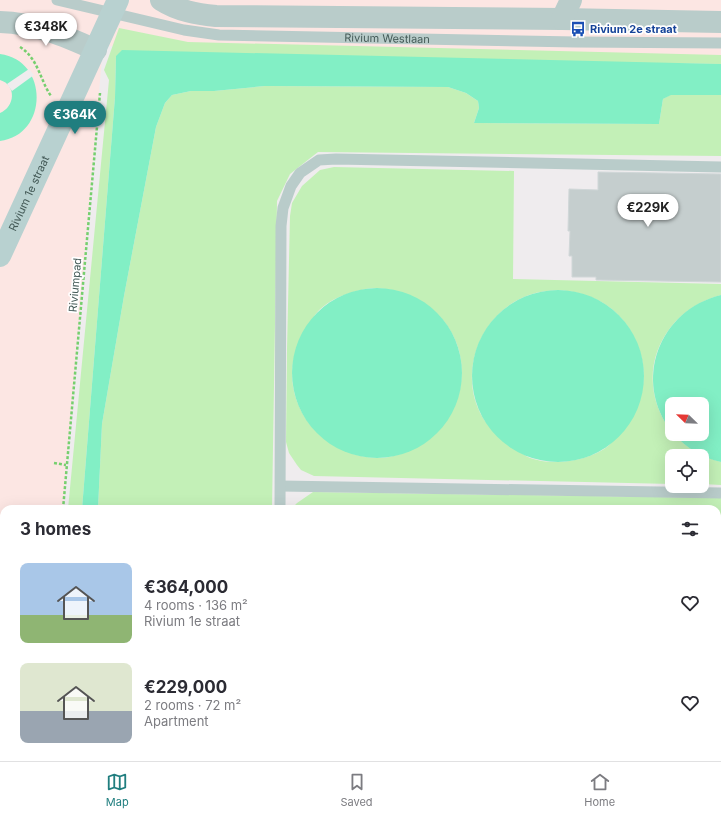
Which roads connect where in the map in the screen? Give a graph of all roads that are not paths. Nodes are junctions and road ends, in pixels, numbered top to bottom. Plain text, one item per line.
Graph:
1 (57, 0) edge
2 (161, 0) edge
3 (115, 6) edge
4 (567, 9) edge
5 (0, 22) edge
6 (721, 22) edge
7 (552, 41) junction
8 (721, 43) edge
9 (96, 50) junction
10 (721, 167) edge
11 (0, 256) edge
12 (281, 486) junction
13 (721, 493) edge
14 (280, 505) edge

1 - 3 lane, Rivium Westlaan
2 - 4 street, Rivium Westlaan
3 - 7 lane, Rivium Westlaan
3 - 9 street, Rivium 1e straat
4 - 6 street, Rivium Westlaan
4 - 7 lane
5 - 9 street
7 - 8 lane, Rivium Westlaan
9 - 11 street, Rivium 1e straat
10 - 12 lane
12 - 13 lane
12 - 14 lane

